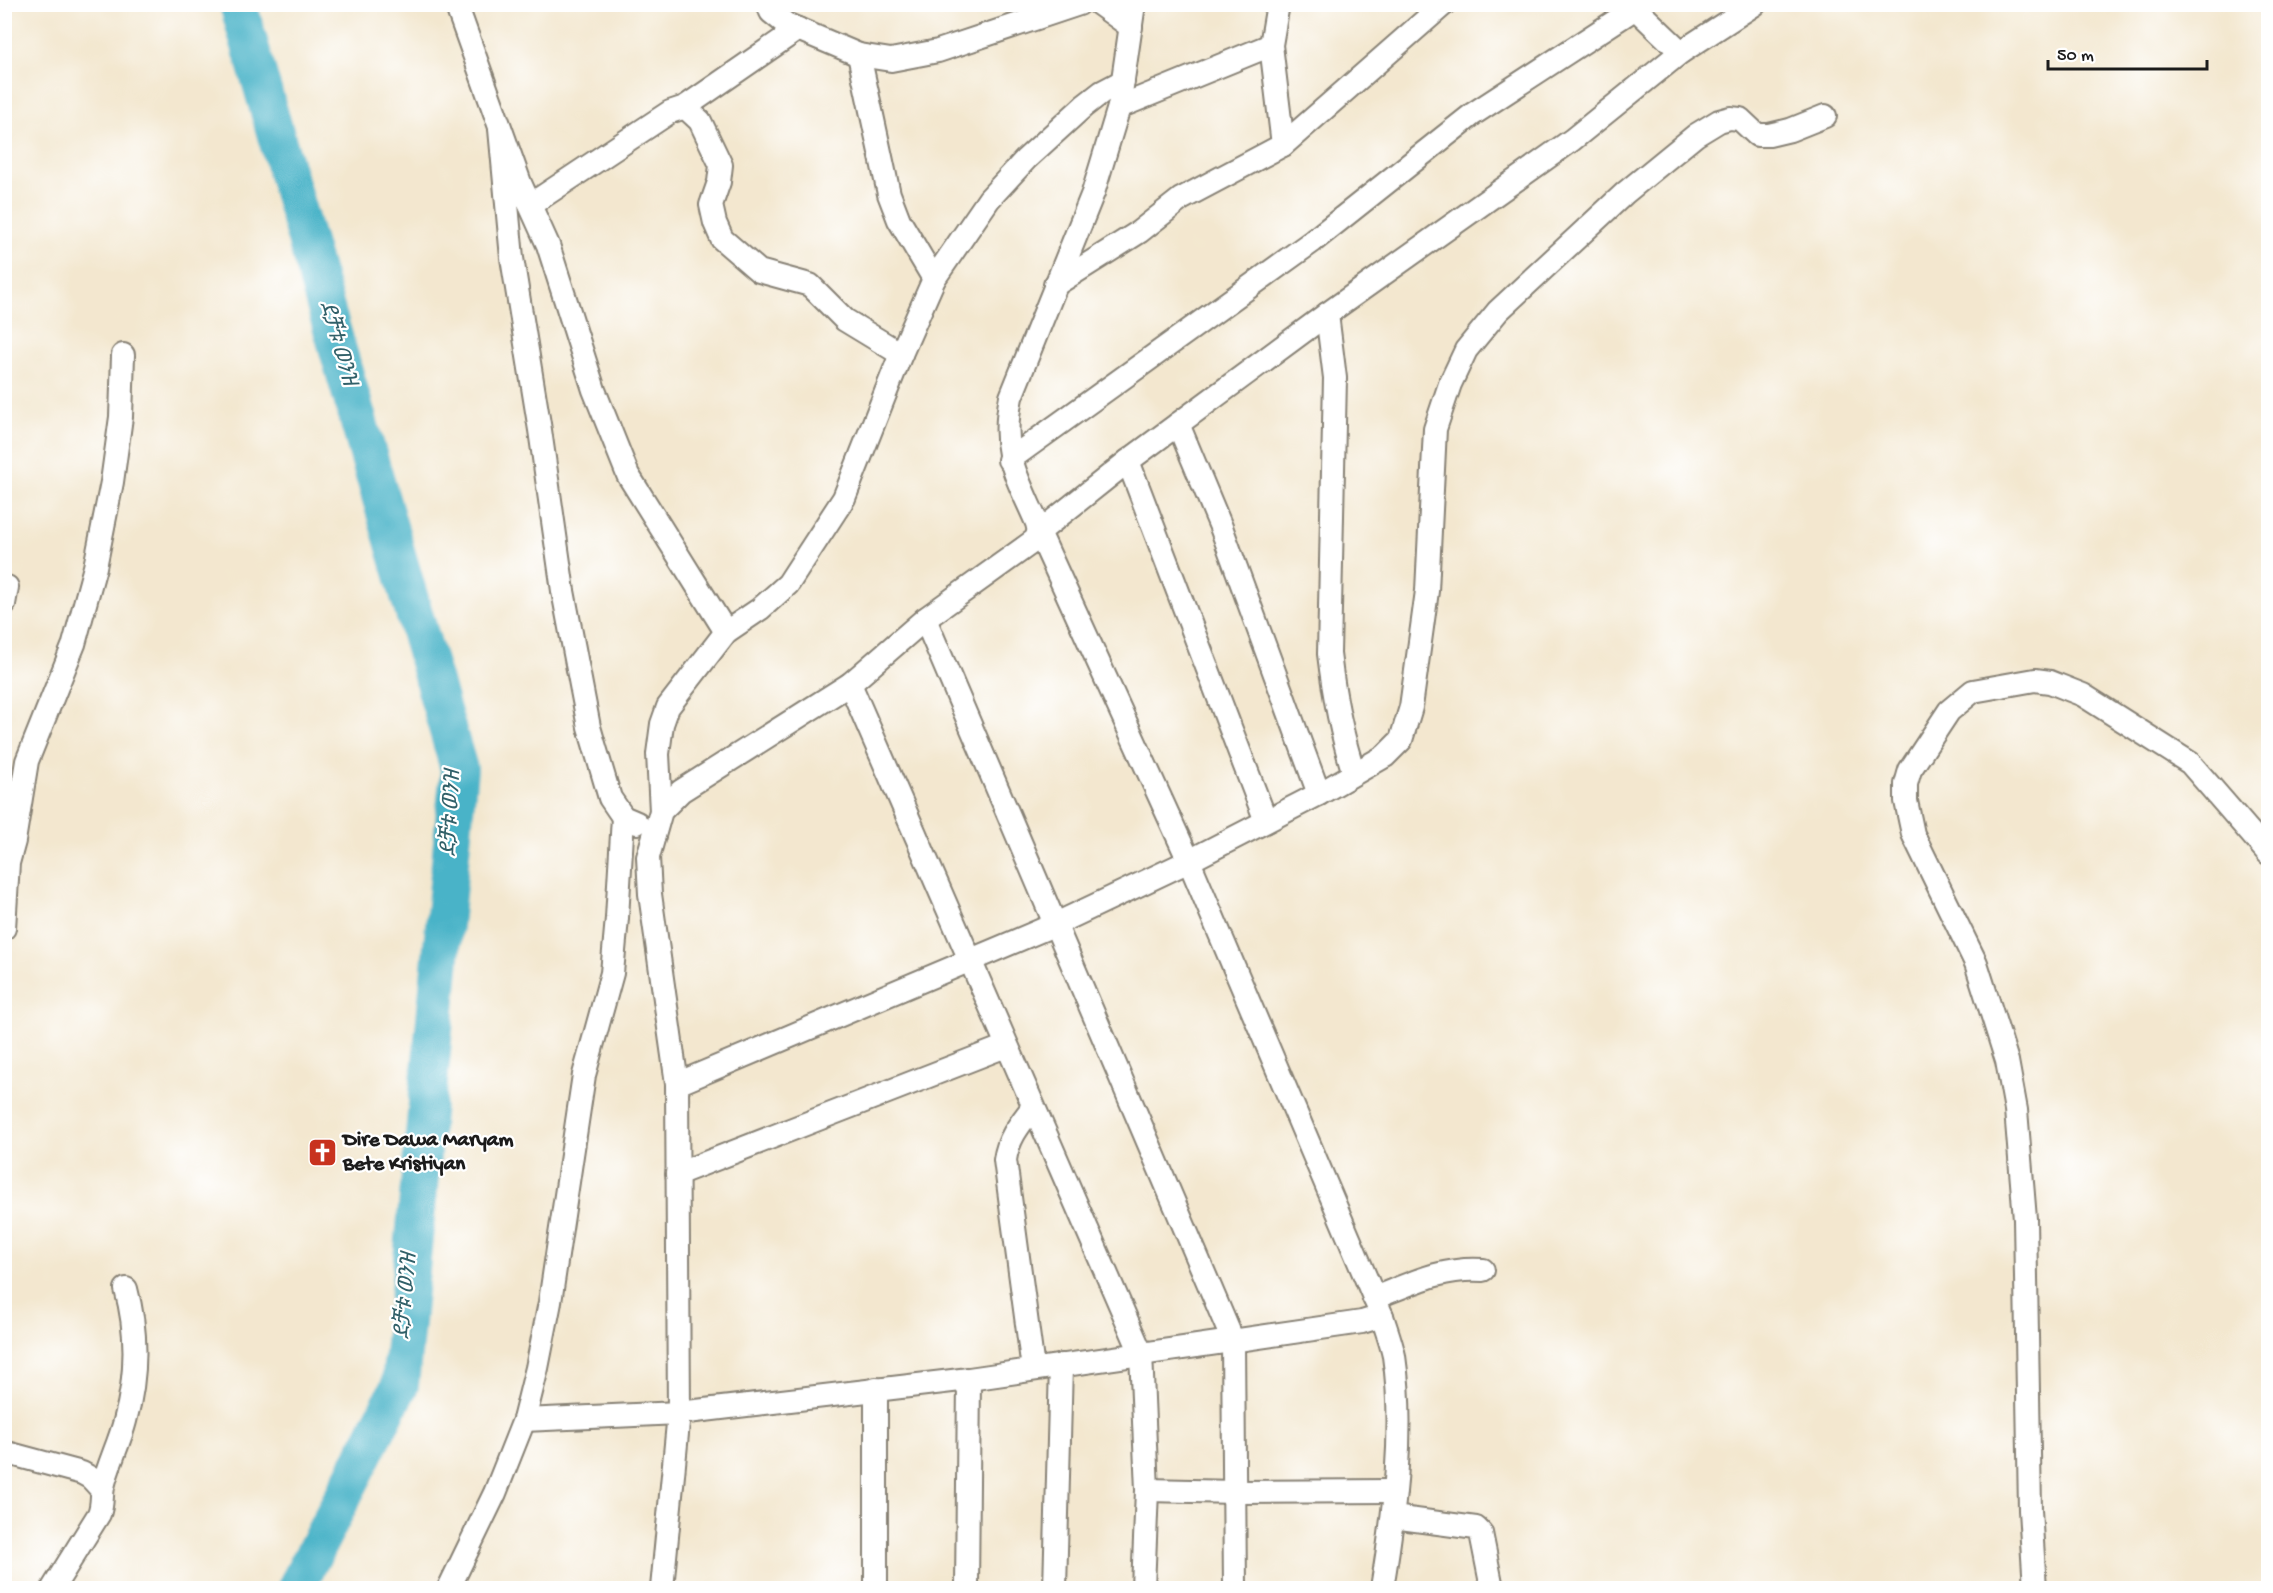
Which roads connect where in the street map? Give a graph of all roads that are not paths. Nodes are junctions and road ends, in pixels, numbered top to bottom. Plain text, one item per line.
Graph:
1 (456, 4) edge
2 (768, 4) edge
3 (1079, 4) edge
4 (1099, 4) edge
5 (1134, 4) edge
6 (1278, 4) edge
7 (1444, 4) edge
8 (1755, 4) edge
9 (1633, 7) edge
10 (1131, 27) junction
11 (798, 29) junction
12 (1271, 45) junction
13 (1681, 52) junction
14 (859, 55) junction
15 (1123, 81) junction
16 (685, 107) junction
17 (1119, 107) junction
18 (1826, 116) dead end
19 (500, 129) junction
20 (1283, 145) junction
21 (530, 206) junction
22 (934, 279) junction
23 (1055, 285) junction
24 (1327, 314) junction
25 (900, 354) junction
26 (123, 355) dead end
27 (1178, 424) junction
28 (1009, 460) junction
29 (1128, 460) junction
30 (1039, 532) junction
31 (925, 619) junction
32 (726, 632) junction
33 (850, 684) junction
34 (1354, 773) junction
35 (1319, 794) junction
36 (623, 817) junction
37 (658, 821) junction
38 (1266, 821) junction
39 (2268, 853) edge
40 (1189, 861) junction
41 (1056, 924) junction
42 (4, 928) edge
43 (971, 960) junction
44 (1006, 1046) junction
45 (677, 1084) junction
46 (1033, 1107) junction
47 (677, 1173) junction
48 (1483, 1270) dead end
49 (126, 1289) dead end
50 (1378, 1307) junction
51 (1233, 1341) junction
52 (1141, 1353) junction
53 (1061, 1365) junction
54 (1033, 1369) junction
55 (969, 1379) junction
56 (876, 1389) junction
57 (679, 1413) junction
58 (524, 1420) junction
59 (4, 1452) edge
60 (102, 1490) junction
61 (1147, 1490) junction
62 (1395, 1491) junction
63 (1236, 1492) junction
64 (1394, 1516) junction
65 (53, 1588) edge
66 (449, 1588) edge
67 (662, 1588) edge
68 (876, 1588) edge
69 (967, 1588) edge
70 (1055, 1588) edge
71 (1143, 1588) edge
72 (1235, 1588) edge
73 (1382, 1588) edge
74 (1492, 1588) edge
75 (2035, 1588) edge

1 - 19 street
2 - 11 street
3 - 14 street
4 - 10 street
5 - 10 street
6 - 12 street
7 - 20 street
8 - 13 street
9 - 13 street
9 - 28 street
10 - 15 street
11 - 14 street
11 - 16 street
12 - 17 street
12 - 20 street
13 - 24 street
14 - 22 street
15 - 17 street
15 - 22 street
16 - 21 street
16 - 25 street
17 - 23 street
18 - 34 street
19 - 21 street
19 - 36 street
20 - 23 street
21 - 32 street
22 - 25 street
23 - 28 street
24 - 27 street
24 - 34 street
25 - 32 street
26 - 42 street
27 - 29 street
27 - 35 street
28 - 30 street
29 - 30 street
29 - 38 street
30 - 31 street
30 - 40 street
31 - 33 street
31 - 41 street
32 - 37 street
33 - 37 street
33 - 43 street
34 - 35 street
35 - 38 street
36 - 37 street
36 - 58 street
37 - 45 street
38 - 40 street
39 - 75 street
40 - 41 street
40 - 50 street
41 - 43 street
41 - 51 street
43 - 44 street
43 - 45 street
44 - 46 street
44 - 47 street
45 - 47 street
46 - 52 street
46 - 54 street
47 - 57 street
48 - 50 street
49 - 60 street
50 - 51 street
50 - 62 street
51 - 52 street
51 - 63 street
52 - 53 street
52 - 61 street
53 - 54 street
53 - 70 street
54 - 55 street
55 - 56 street
55 - 69 street
56 - 57 street
56 - 68 street
57 - 58 street
57 - 67 street
58 - 66 street
59 - 60 street
60 - 65 street
61 - 63 street
61 - 71 street
62 - 63 street
62 - 64 street
63 - 72 street
64 - 73 street
64 - 74 street

